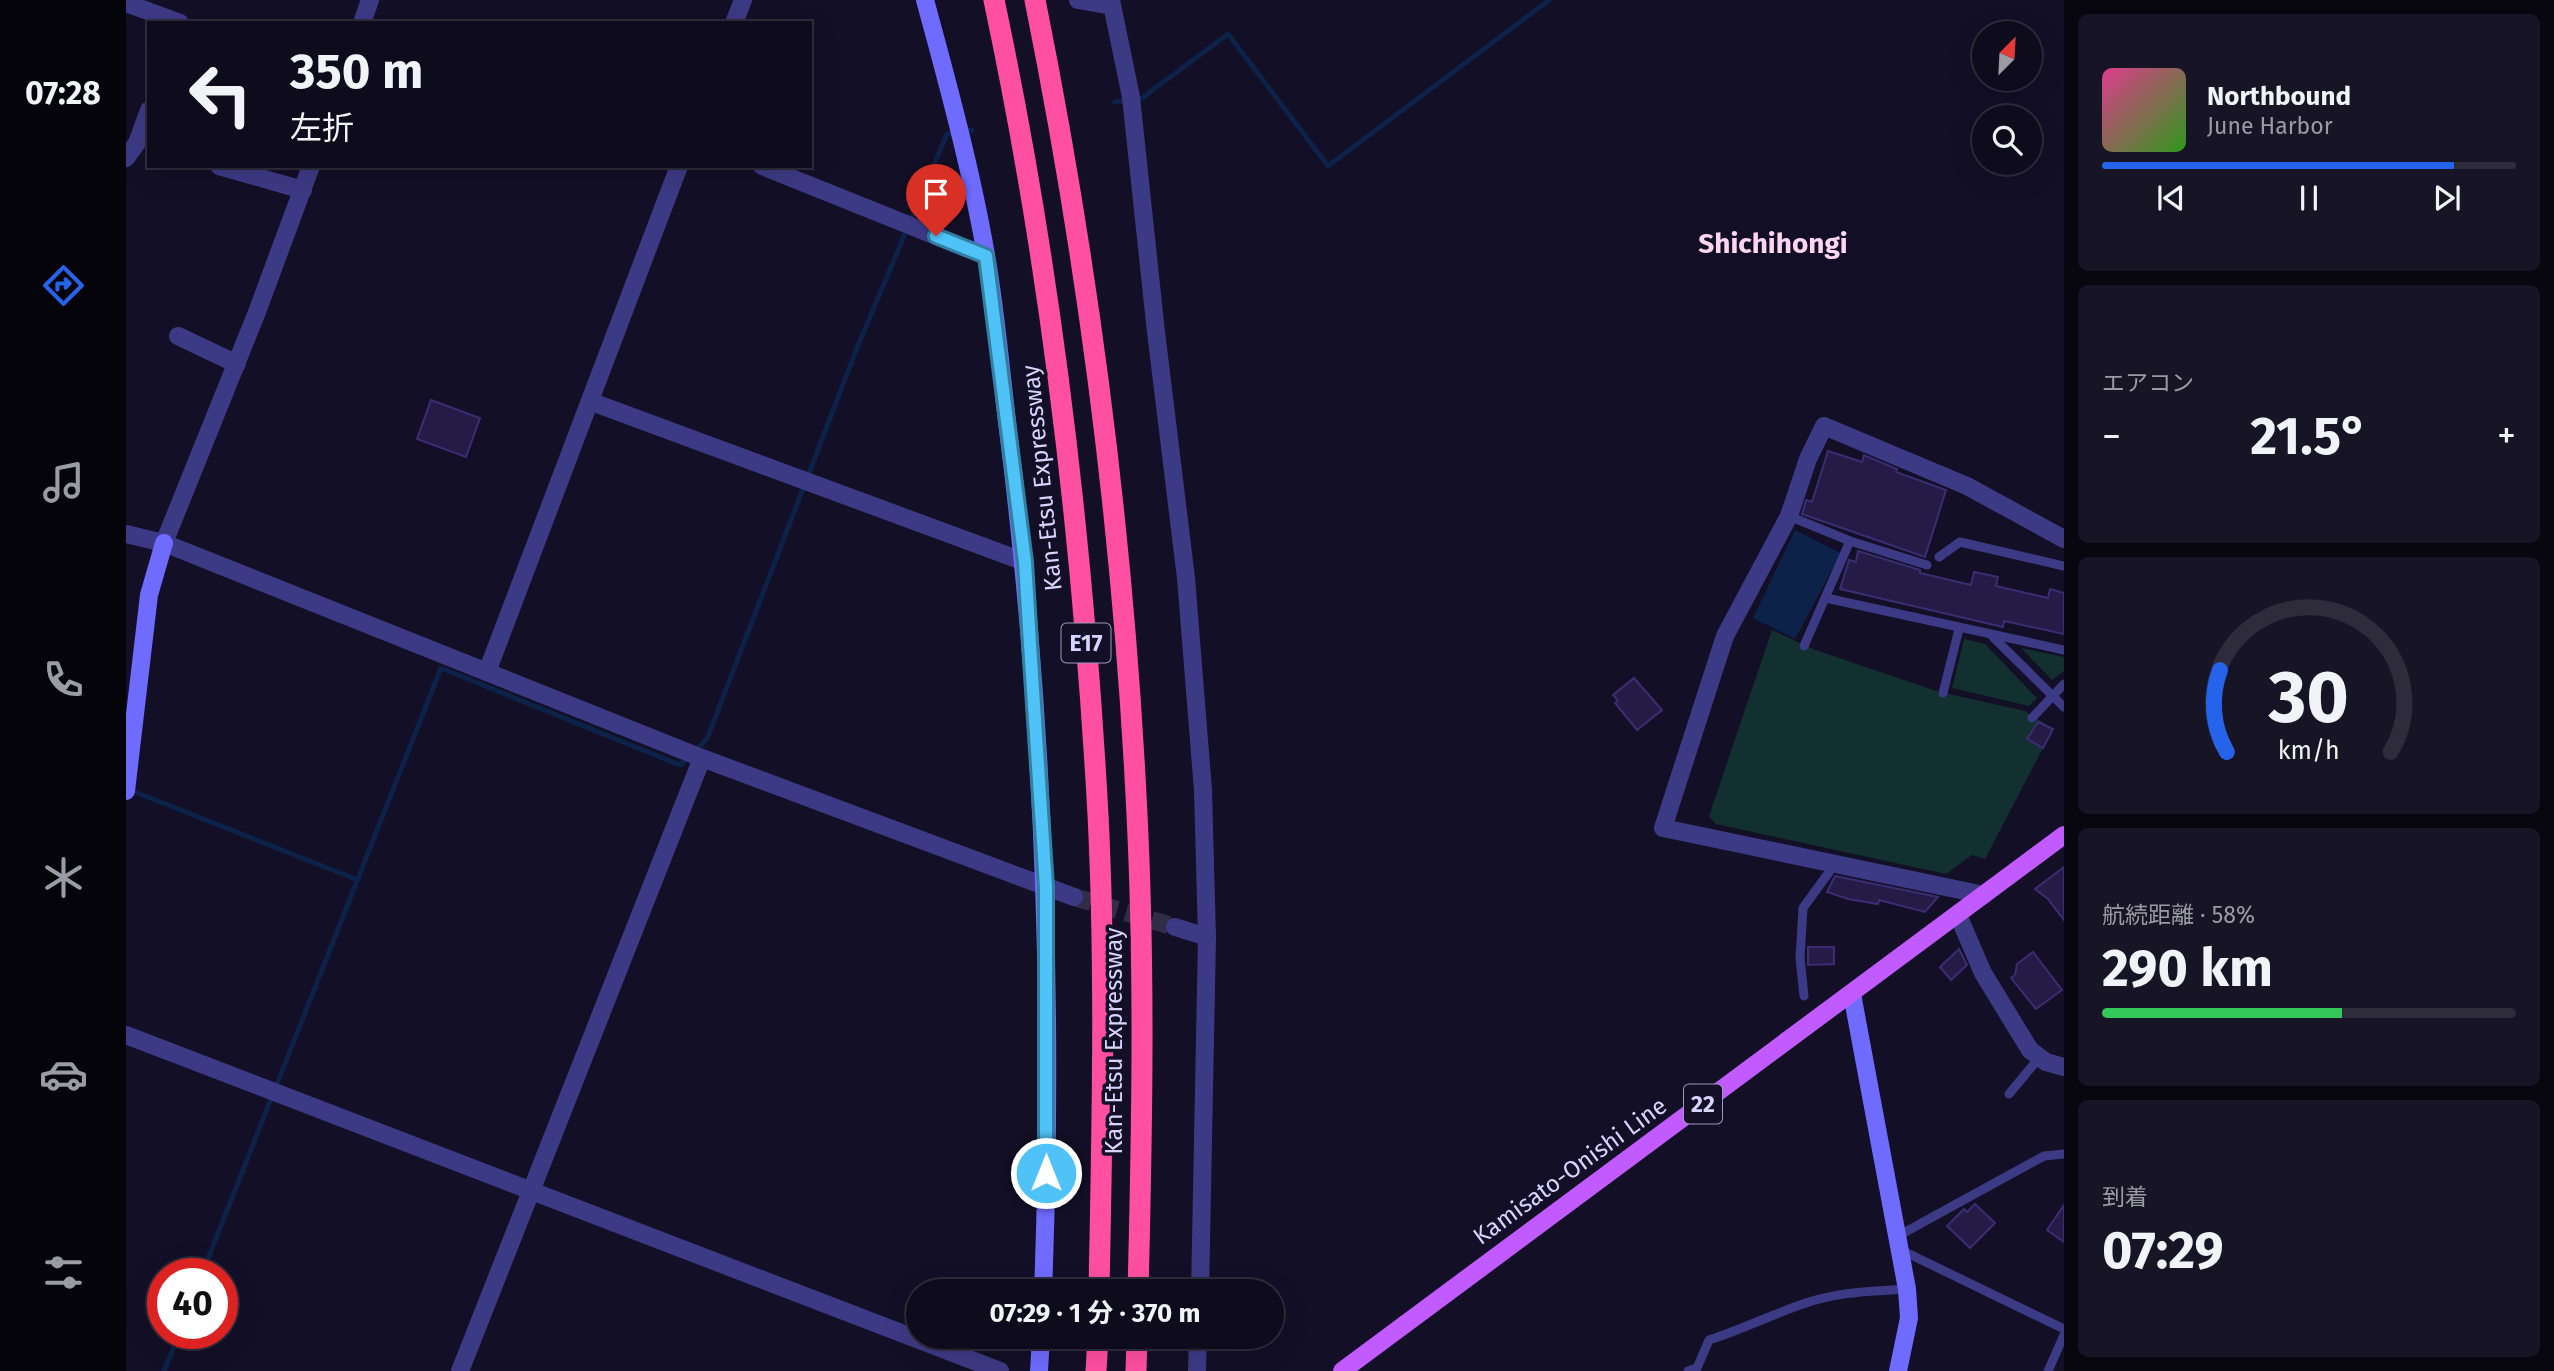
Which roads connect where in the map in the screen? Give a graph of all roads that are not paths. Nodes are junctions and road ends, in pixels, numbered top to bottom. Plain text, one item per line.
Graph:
1 (370, 0) edge
2 (743, 0) edge
3 (925, 0) edge
4 (995, 0) edge
5 (1035, 0) edge
6 (1078, 0) edge
7 (126, 3) edge
8 (1111, 3) edge
9 (175, 21) edge
10 (363, 21) edge
11 (735, 21) edge
12 (147, 122) edge
13 (143, 145) edge
14 (126, 158) edge
15 (226, 168) edge
16 (310, 168) edge
17 (678, 168) edge
18 (767, 168) edge
19 (303, 190) junction
20 (986, 256) junction
21 (178, 336) dead end
22 (236, 364) junction
23 (592, 402) junction
24 (1789, 516) junction
25 (126, 534) edge
26 (2064, 539) edge
27 (1850, 541) junction
28 (164, 543) junction
29 (1939, 557) dead end
30 (1025, 562) junction
31 (1927, 565) dead end
32 (2064, 566) edge
33 (1826, 598) junction
34 (1959, 629) junction
35 (1993, 636) junction
36 (1804, 646) dead end
37 (2064, 650) edge
38 (487, 672) junction
39 (2064, 684) edge
40 (1943, 693) dead end
41 (2053, 696) junction
42 (2064, 707) edge
43 (2032, 718) dead end
44 (702, 758) junction
45 (126, 790) edge
46 (2064, 835) edge
47 (1835, 864) junction
48 (1046, 887) junction
49 (1984, 895) junction
50 (1074, 897) tunnel mouth
51 (1958, 915) junction
52 (1175, 927) tunnel mouth
53 (1207, 937) junction
54 (1852, 994) junction
55 (1804, 996) dead end
56 (126, 1035) edge
57 (2039, 1058) junction
58 (2064, 1067) edge
59 (2008, 1094) dead end
60 (2064, 1144) edge
61 (2064, 1154) edge
62 (2044, 1156) junction
63 (530, 1192) junction
64 (1900, 1243) junction
65 (1043, 1279) edge
66 (1099, 1279) edge
67 (1138, 1279) edge
68 (1200, 1279) edge
69 (1908, 1289) junction
70 (2064, 1329) edge
71 (2064, 1335) edge
72 (1040, 1349) edge
73 (1098, 1349) edge
74 (1137, 1349) edge
75 (1198, 1349) edge
76 (460, 1371) edge
77 (1000, 1371) edge
78 (1039, 1371) edge
79 (1097, 1371) edge
80 (1136, 1371) edge
81 (1197, 1371) edge
82 (1342, 1371) edge
83 (1688, 1371) edge
84 (1898, 1371) edge
85 (2048, 1371) edge

1 - 10 street
2 - 11 street
3 - 20 street
4 - 66 highway, Kan-Etsu Expressway / E17
5 - 67 highway, Kan-Etsu Expressway / E17
6 - 8 street
7 - 9 street
8 - 53 street
12 - 13 street
13 - 14 street
15 - 19 street
16 - 19 street
17 - 23 street
18 - 20 street
19 - 22 street
20 - 30 street
21 - 22 street
22 - 28 street
23 - 30 street
23 - 38 street
24 - 26 street
24 - 27 lane
24 - 47 street
25 - 28 street
27 - 31 lane
27 - 33 lane
28 - 38 street
28 - 45 street
29 - 32 lane
30 - 48 street
33 - 34 lane
33 - 36 lane
34 - 35 lane
34 - 40 lane
35 - 37 lane
35 - 41 lane
38 - 44 street
39 - 41 lane
41 - 42 lane
41 - 43 lane
44 - 48 street
44 - 63 street
46 - 49 main road, Kamisato-Onishi Line / 22
47 - 49 street
47 - 55 lane
48 - 50 street
48 - 65 street
49 - 51 main road, Kamisato-Onishi Line / 22
51 - 54 main road, Kamisato-Onishi Line / 22
51 - 57 street
52 - 53 street
53 - 68 street
54 - 64 street
54 - 82 main road, Kamisato-Onishi Line / 22
56 - 63 street
57 - 58 street
57 - 59 lane
60 - 62 lane
61 - 62 lane
62 - 64 lane
63 - 76 street
63 - 77 street
64 - 69 street
64 - 70 lane
69 - 83 lane
69 - 84 street
71 - 85 lane
72 - 78 street
73 - 79 highway
74 - 80 highway
75 - 81 street

